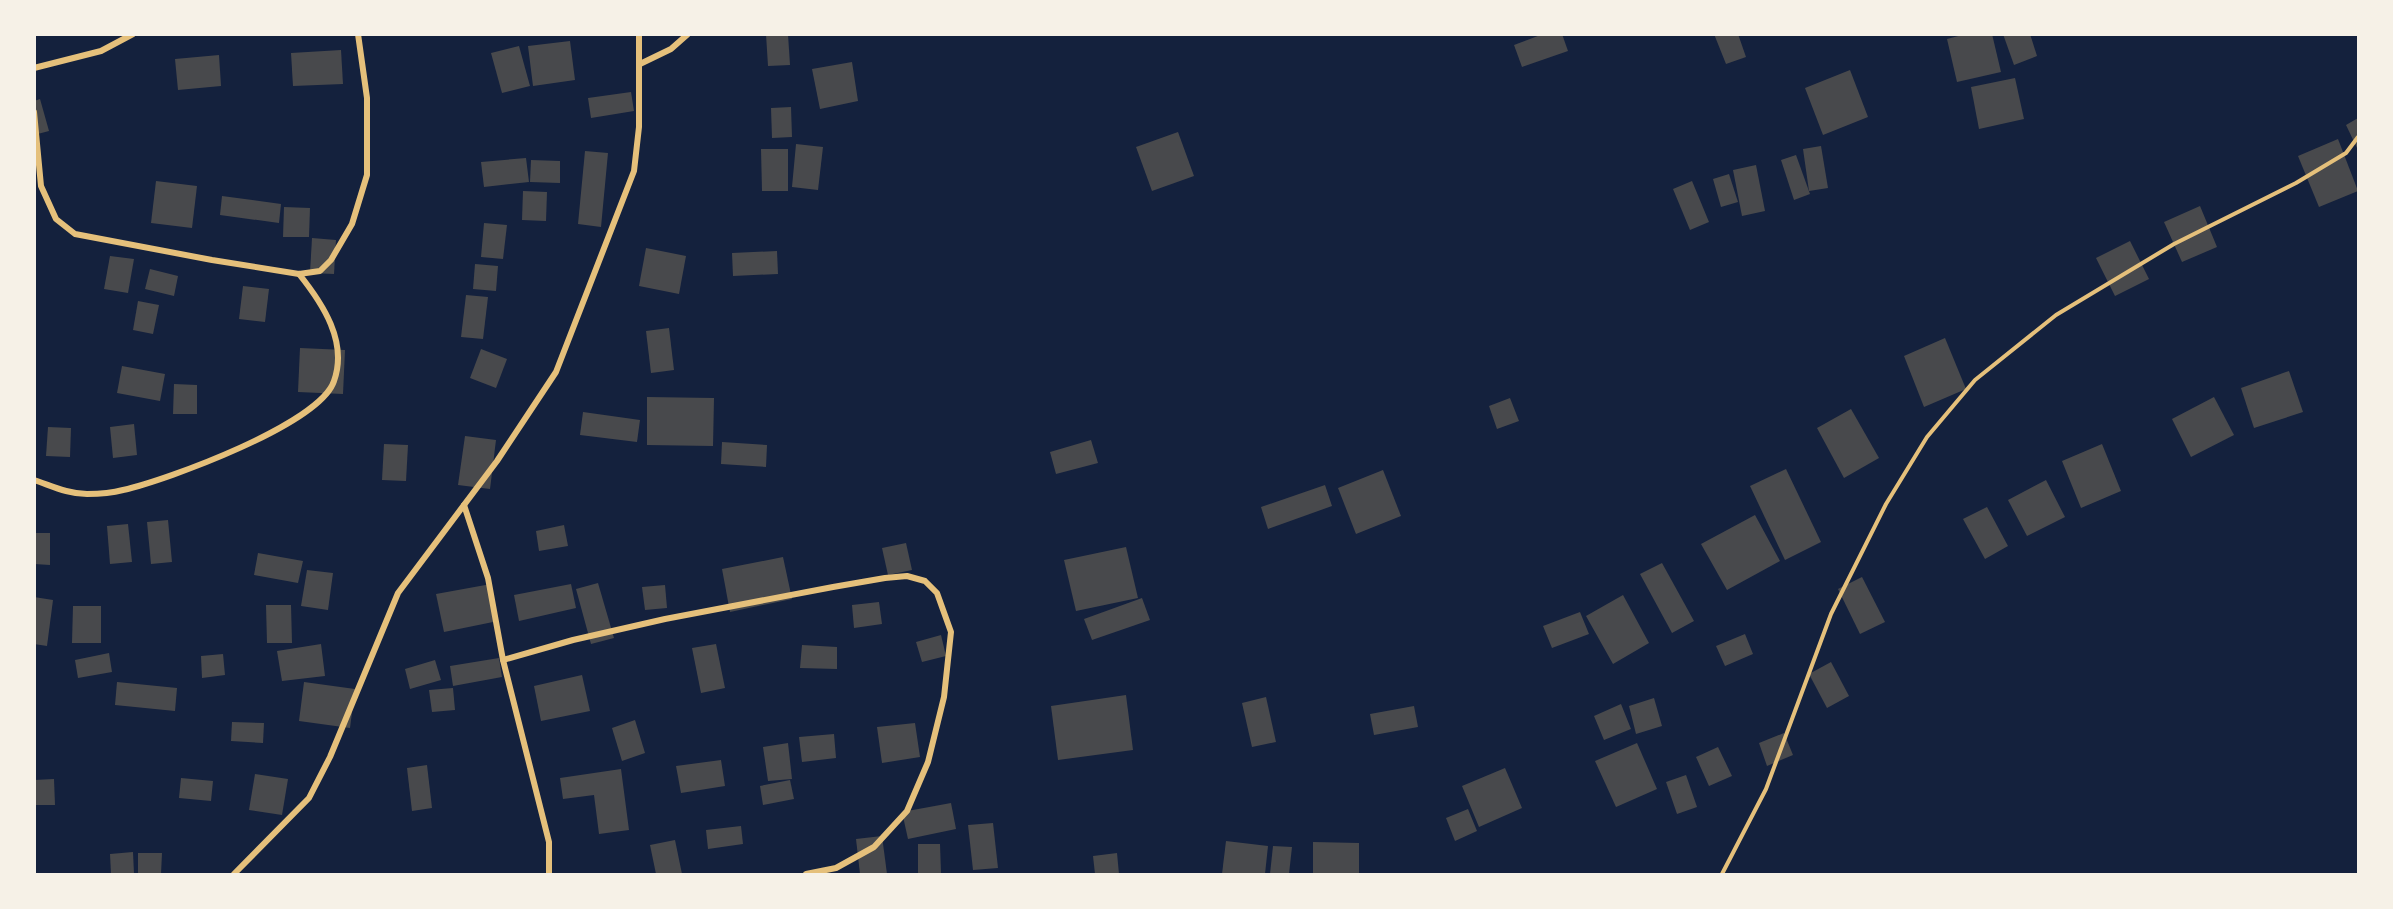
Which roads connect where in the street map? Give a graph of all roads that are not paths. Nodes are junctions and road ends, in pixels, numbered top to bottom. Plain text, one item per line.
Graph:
1 (133, 34) edge
2 (358, 34) edge
3 (639, 34) edge
4 (688, 34) edge
5 (640, 64) junction
6 (34, 68) edge
7 (34, 112) edge
8 (300, 274) junction
9 (34, 480) edge
10 (464, 505) junction
11 (503, 660) junction
12 (234, 874) edge
13 (549, 874) edge
14 (806, 874) edge

1 - 6 street
2 - 8 street
3 - 5 street
4 - 5 street
5 - 10 street
7 - 8 street
8 - 9 street
10 - 11 street
10 - 12 street
11 - 13 street
11 - 14 street

